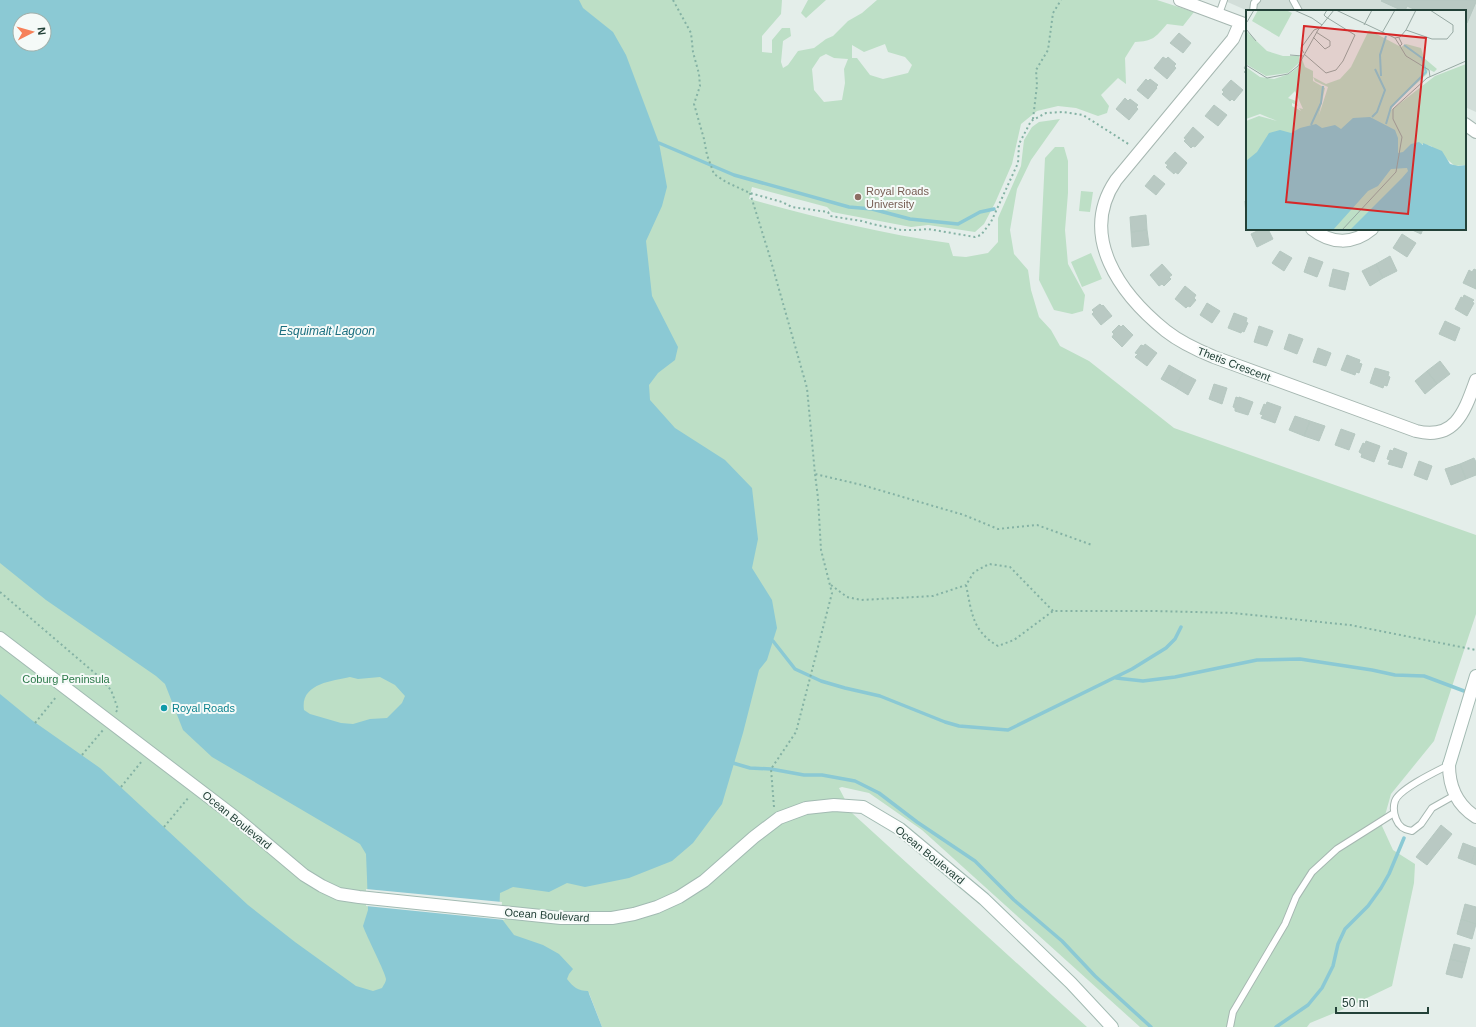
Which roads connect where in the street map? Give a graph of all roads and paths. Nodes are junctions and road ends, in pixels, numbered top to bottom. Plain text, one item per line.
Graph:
1 (673, 0) edge
2 (1061, 0) edge
3 (1180, 0) edge
4 (1224, 0) edge
5 (1257, 0) edge
6 (1294, 0) edge
7 (1252, 10) edge
8 (1299, 10) edge
9 (1219, 14) junction
10 (1244, 24) edge
11 (1033, 119) junction
12 (1140, 150) junction
13 (750, 193) junction
14 (1314, 230) edge
15 (1371, 230) edge
16 (1476, 380) edge
17 (815, 474) junction
18 (1092, 545) dead end
19 (830, 585) junction
20 (966, 586) junction
21 (0, 592) edge
22 (1052, 611) junction
23 (0, 638) edge
24 (1476, 650) edge
25 (1476, 676) edge
26 (64, 687) junction
27 (109, 722) junction
28 (35, 723) dead end
29 (149, 752) junction
30 (82, 755) dead end
31 (1449, 765) junction
32 (121, 787) dead end
33 (196, 788) junction
34 (1455, 795) junction
35 (1394, 813) junction
36 (1476, 817) edge
37 (775, 820) junction
38 (164, 827) dead end
39 (1112, 1027) edge
40 (1230, 1027) edge

1 - 13 path
2 - 11 path
3 - 9 street
4 - 9 lane
5 - 7 lane
6 - 8 lane
9 - 10 street
10 - 12 street, Thetis Crescent
11 - 12 path
11 - 13 path
12 - 16 street, Thetis Crescent
13 - 17 path
14 - 15 street
17 - 18 path
17 - 19 path
19 - 20 path
19 - 37 path
20 - 22 path
20 - 22 path
21 - 27 path
22 - 24 path
23 - 26 street, Ocean Boulevard
25 - 31 street
26 - 27 street, Ocean Boulevard
26 - 28 path
27 - 29 street, Ocean Boulevard
27 - 30 path
29 - 32 path
29 - 33 street, Ocean Boulevard
31 - 34 street
31 - 35 lane
33 - 37 street, Ocean Boulevard
33 - 38 path
34 - 35 lane
34 - 36 street
35 - 40 lane
37 - 39 street, Ocean Boulevard

